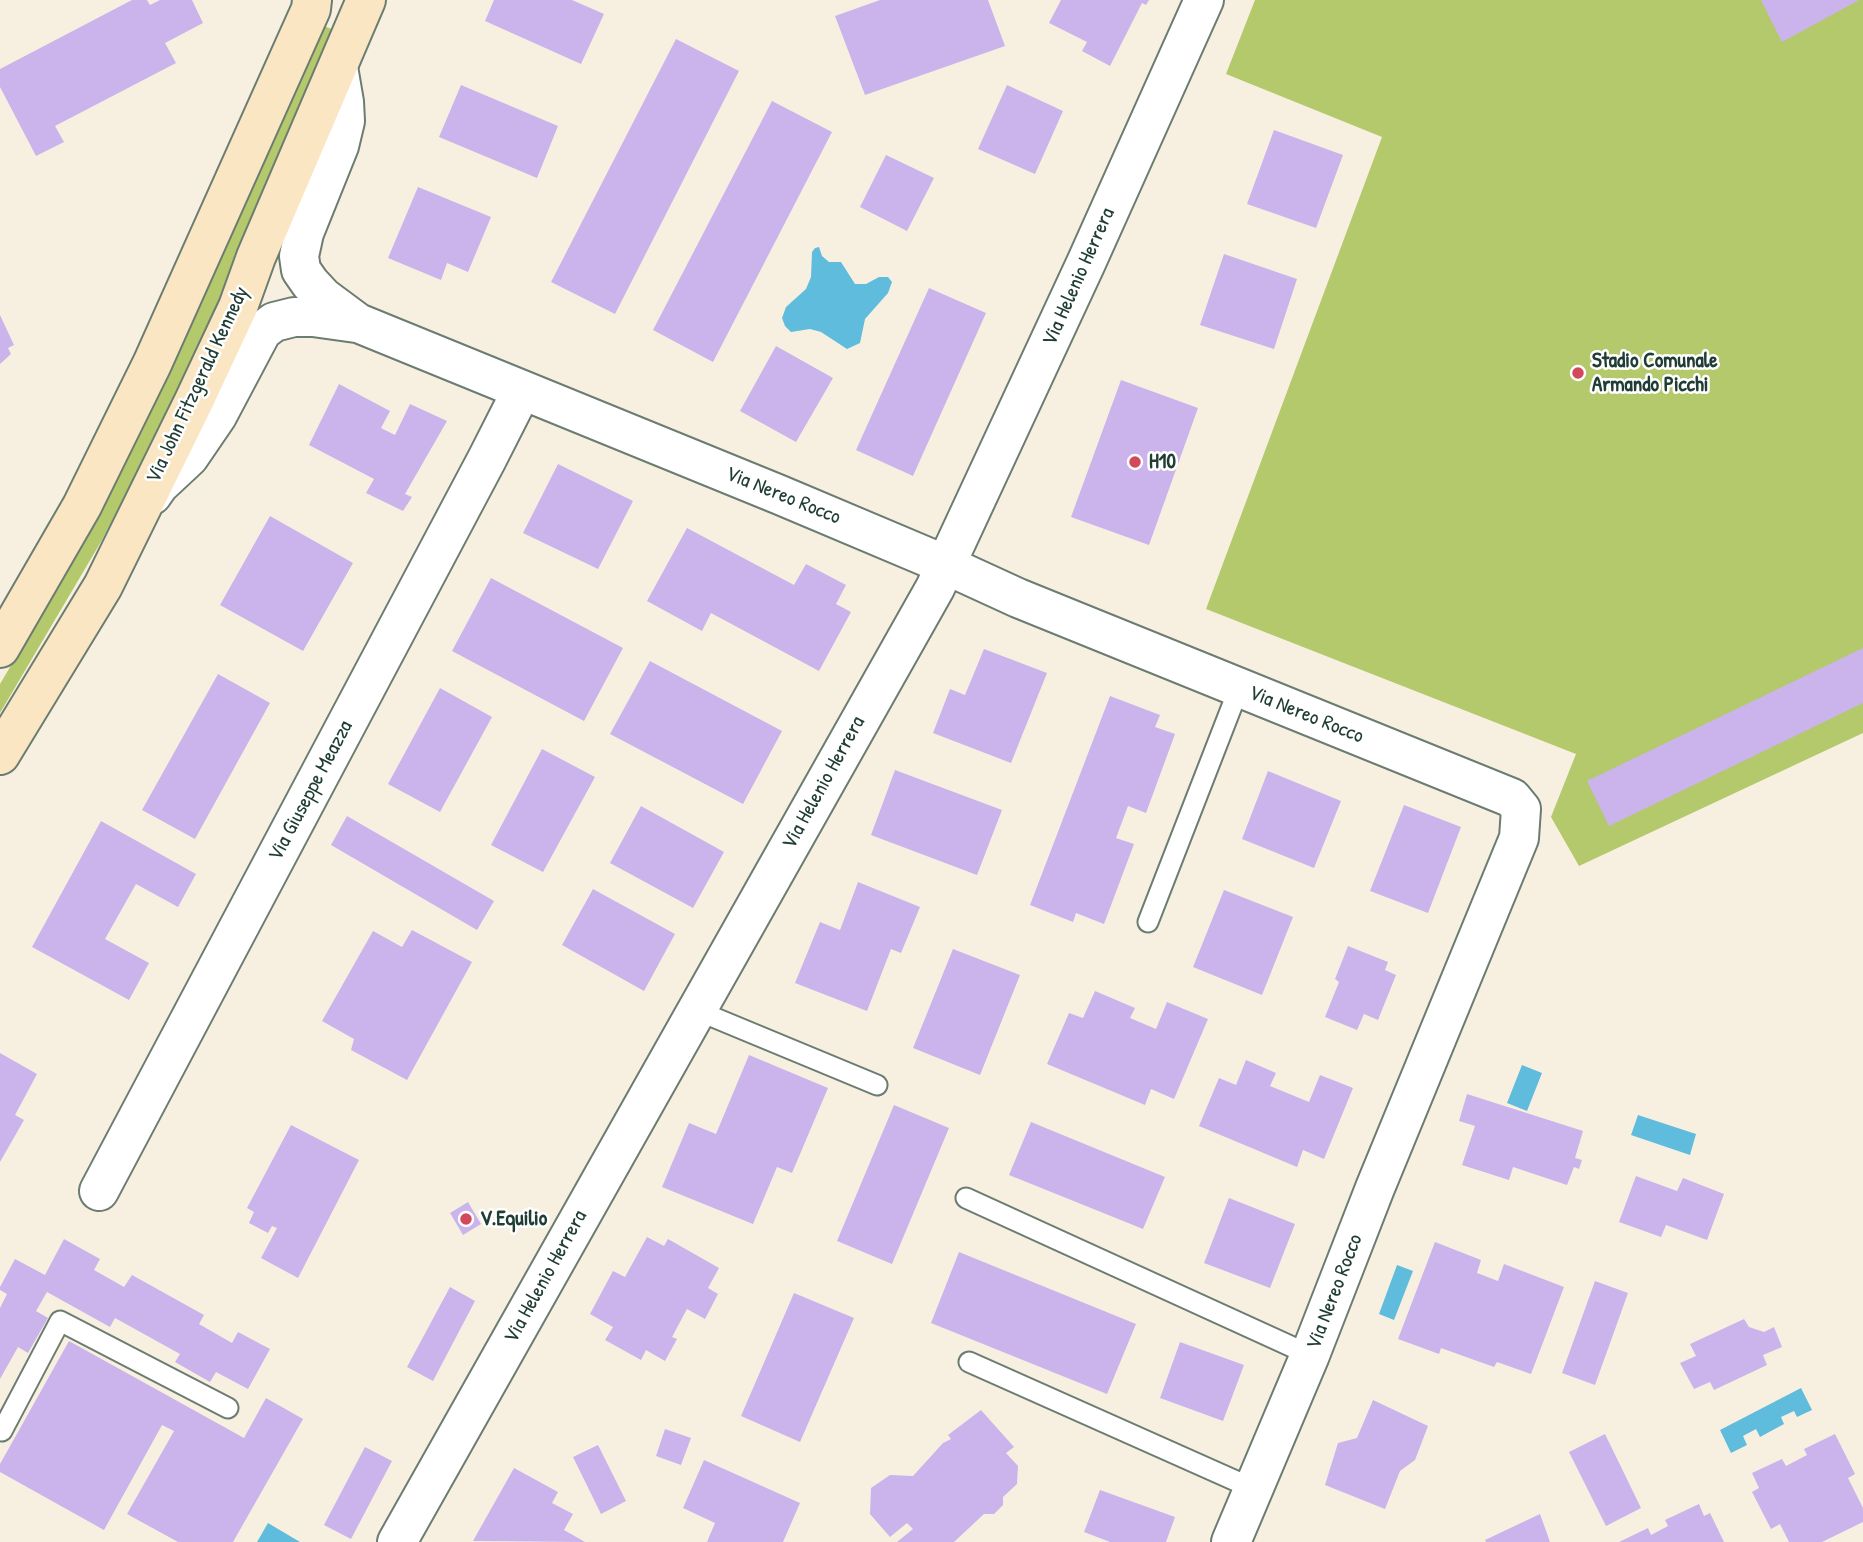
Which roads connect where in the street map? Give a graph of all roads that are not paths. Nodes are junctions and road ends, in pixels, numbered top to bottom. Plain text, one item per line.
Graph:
1 (312, 0) edge
2 (366, 0) edge
3 (1205, 0) edge
4 (338, 67) junction
5 (358, 323) junction
6 (522, 390) junction
7 (135, 520) junction
8 (946, 565) junction
9 (0, 648) edge
10 (1240, 688) junction
11 (0, 755) edge
12 (1149, 922) dead end
13 (696, 1010) junction
14 (877, 1085) dead end
15 (99, 1191) dead end
16 (966, 1198) dead end
17 (1310, 1355) junction
18 (969, 1362) dead end
19 (228, 1408) dead end
20 (0, 1430) edge
21 (1254, 1489) junction
22 (397, 1542) edge
23 (1231, 1542) edge

1 - 9 main road
2 - 4 main road, Via John Fitzgerald Kennedy
3 - 8 street, Via Helenio Herrera
4 - 5 street, Via Nereo Rocco
4 - 7 main road, Via John Fitzgerald Kennedy
5 - 6 street, Via Nereo Rocco
5 - 7 street, Via Nereo Rocco
6 - 8 street, Via Nereo Rocco
6 - 15 street, Via Giuseppe Meazza
7 - 11 main road, Via John Fitzgerald Kennedy
8 - 10 street, Via Nereo Rocco
8 - 13 street, Via Helenio Herrera
10 - 12 lane
10 - 17 street, Via Nereo Rocco
13 - 14 lane
13 - 22 street, Via Helenio Herrera
16 - 17 lane
17 - 21 street, Via Nereo Rocco
18 - 21 lane
19 - 20 lane
21 - 23 street, Via Nereo Rocco

